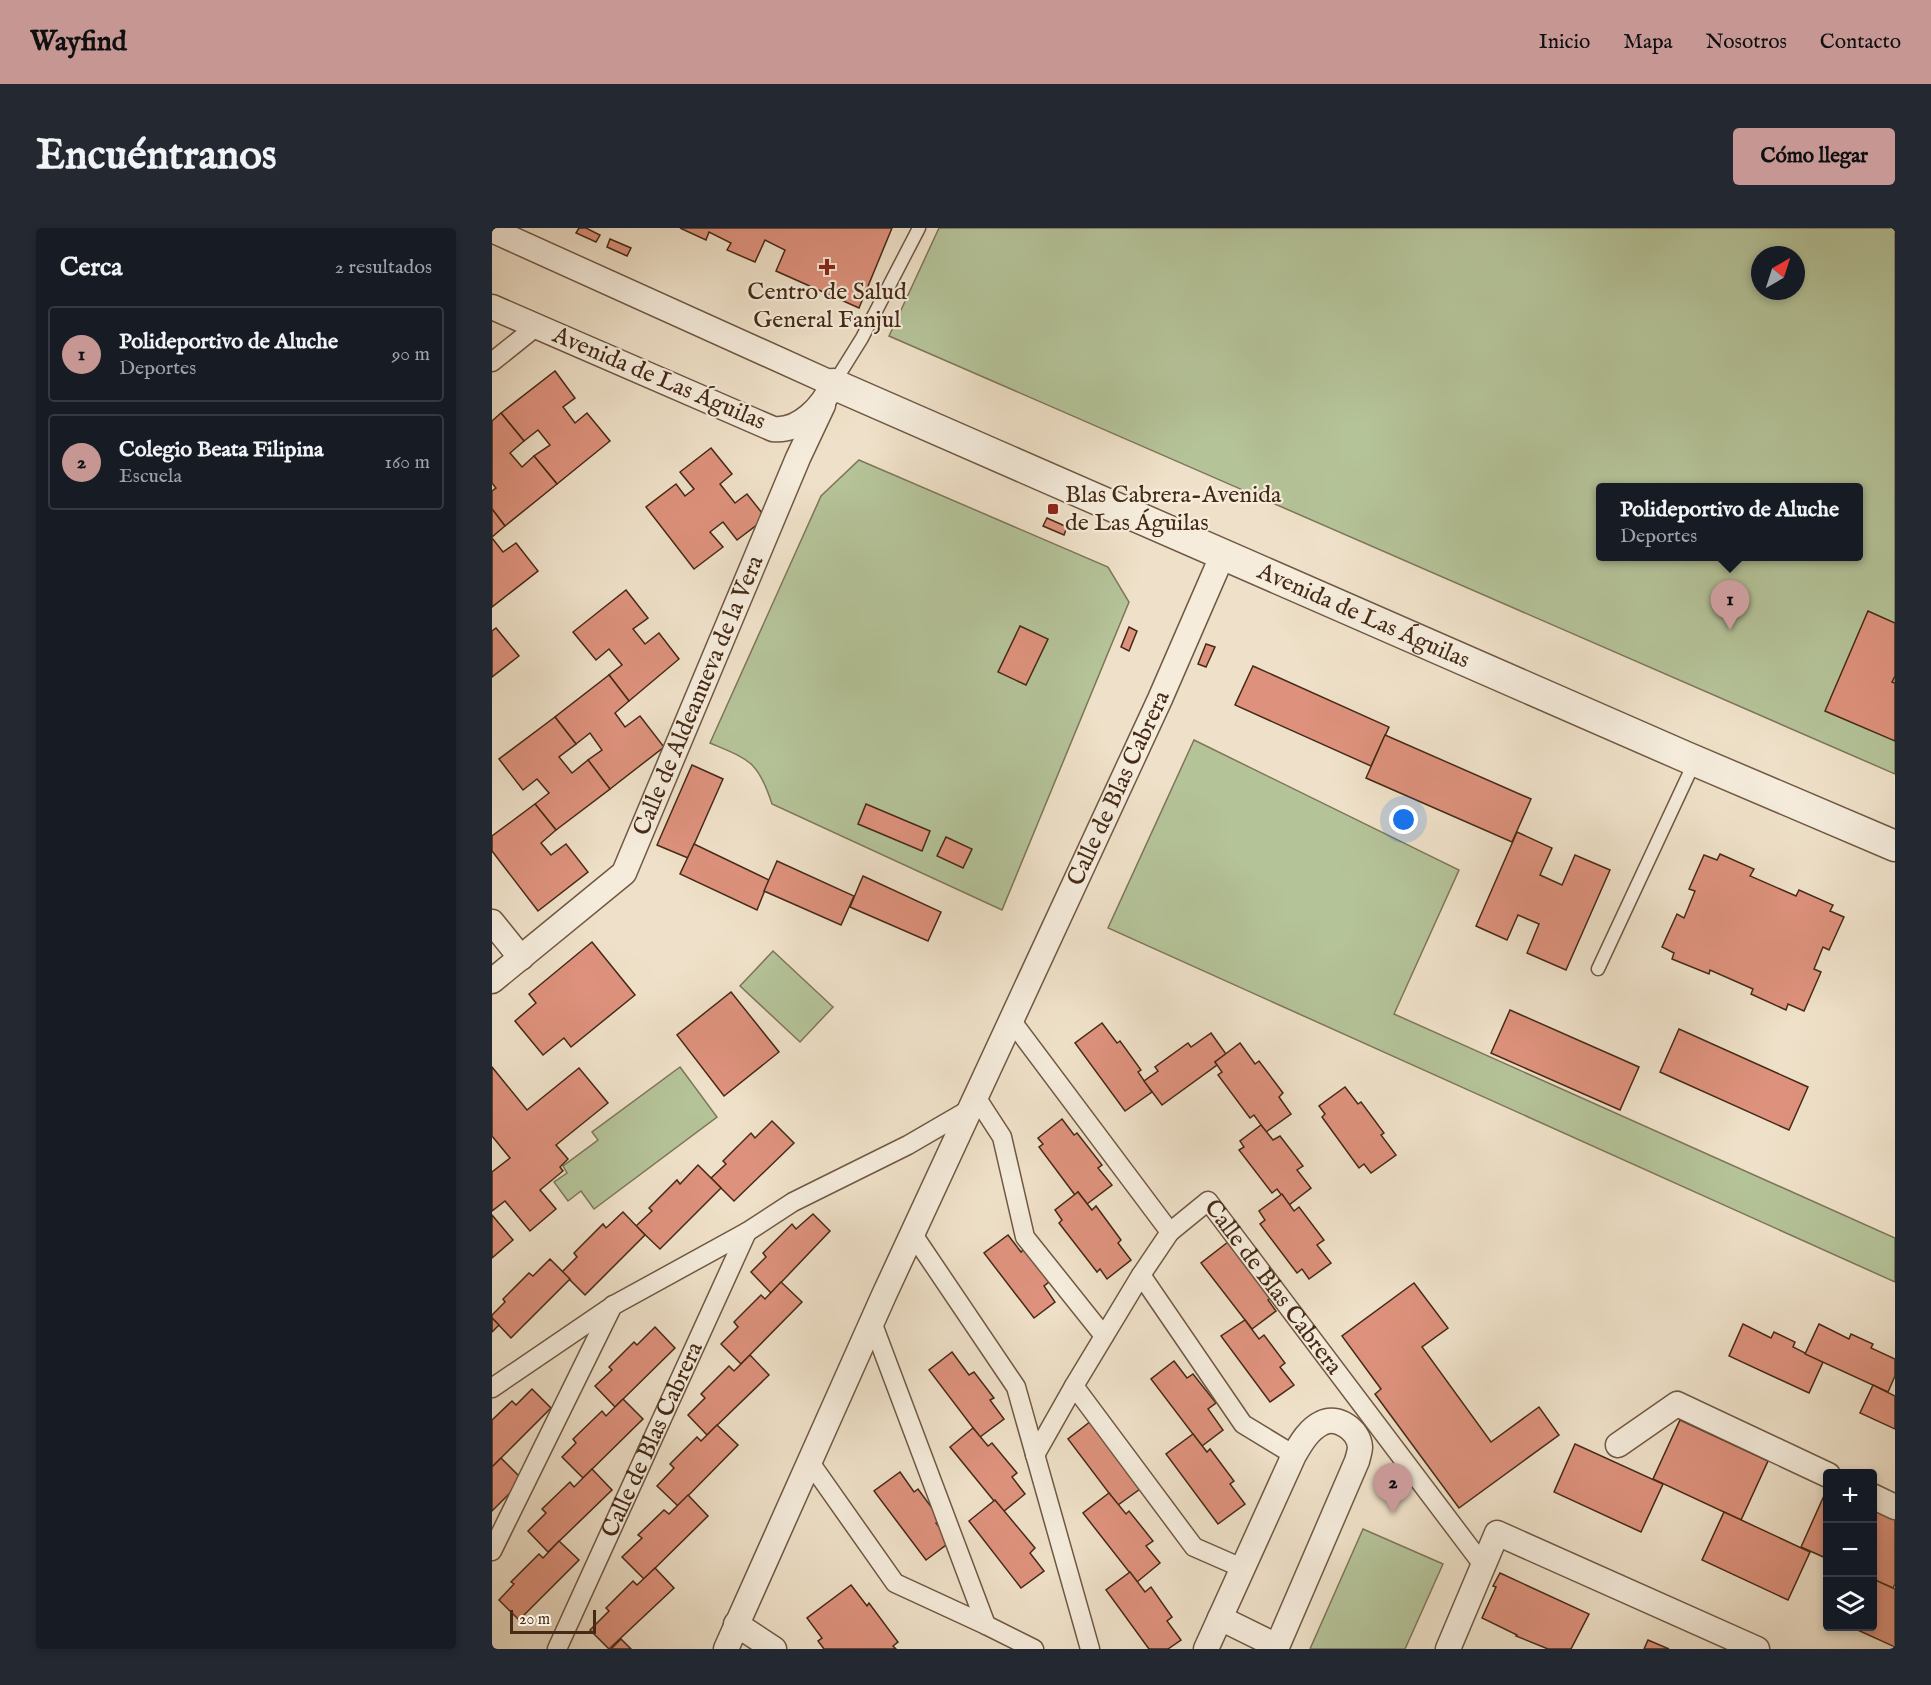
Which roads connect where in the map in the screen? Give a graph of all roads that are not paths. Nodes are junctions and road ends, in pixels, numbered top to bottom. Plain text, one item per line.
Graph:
1 (919, 228) edge
2 (492, 230) edge
3 (492, 307) edge
4 (537, 326) junction
5 (492, 362) edge
6 (830, 391) junction
7 (1223, 554) junction
8 (1695, 761) junction
9 (1895, 846) edge
10 (492, 922) edge
11 (521, 957) junction
12 (1598, 969) dead end
13 (492, 981) edge
14 (1011, 1020) junction
15 (973, 1103) junction
16 (747, 1232) junction
17 (1170, 1232) junction
18 (912, 1233) junction
19 (1141, 1275) junction
20 (614, 1305) junction
21 (872, 1322) junction
22 (1104, 1336) junction
23 (1074, 1386) junction
24 (492, 1388) edge
25 (1618, 1445) dead end
26 (1035, 1455) junction
27 (1294, 1455) junction
28 (809, 1461) junction
29 (1823, 1473) edge
30 (1877, 1498) edge
31 (1895, 1507) edge
32 (492, 1551) edge
33 (1483, 1565) junction
34 (1242, 1568) junction
35 (1220, 1618) junction
36 (736, 1624) junction
37 (986, 1625) junction
38 (1276, 1647) edge
39 (557, 1649) edge
40 (726, 1649) edge
41 (774, 1649) edge
42 (1034, 1649) edge
43 (1090, 1649) edge
44 (1206, 1649) edge
45 (1448, 1649) edge
46 (1757, 1649) edge

1 - 6 lane
2 - 6 street, Avenida de Las Águilas
3 - 4 street, Avenida de Las Águilas
4 - 5 street, Avenida de Las Águilas
4 - 6 street, Avenida de Las Águilas
6 - 7 street, Avenida de Las Águilas
6 - 11 street, Calle de Aldeanueva de la Vera
7 - 8 street, Avenida de Las Águilas
7 - 14 street, Calle de Blas Cabrera
8 - 9 street, Avenida de Las Águilas
8 - 12 lane
10 - 11 street
11 - 13 street, Calle de Aldeanueva de la Vera
14 - 15 street, Calle de Blas Cabrera
14 - 17 street, Calle de Blas Cabrera
15 - 16 street
15 - 18 street, Calle de Blas Cabrera
15 - 22 street
16 - 20 street
16 - 39 street, Calle de Blas Cabrera
17 - 19 street
17 - 33 street, Calle de Blas Cabrera
18 - 21 street, Calle de Blas Cabrera
18 - 26 street
19 - 22 street
19 - 27 street
20 - 24 street
20 - 32 street
21 - 28 street, Calle de Blas Cabrera
21 - 37 street
22 - 23 street
23 - 26 street
23 - 34 street
25 - 29 street
26 - 43 street
27 - 34 street, Calle de Blas Cabrera
27 - 38 street, Calle de Blas Cabrera
28 - 36 street, Calle de Blas Cabrera
28 - 37 street
30 - 31 street
33 - 45 street
33 - 46 street
34 - 35 street, Calle de Blas Cabrera
35 - 38 street, Calle de Blas Cabrera
35 - 44 street, Calle de Blas Cabrera
36 - 40 street, Calle de Blas Cabrera
36 - 41 street
37 - 42 street

